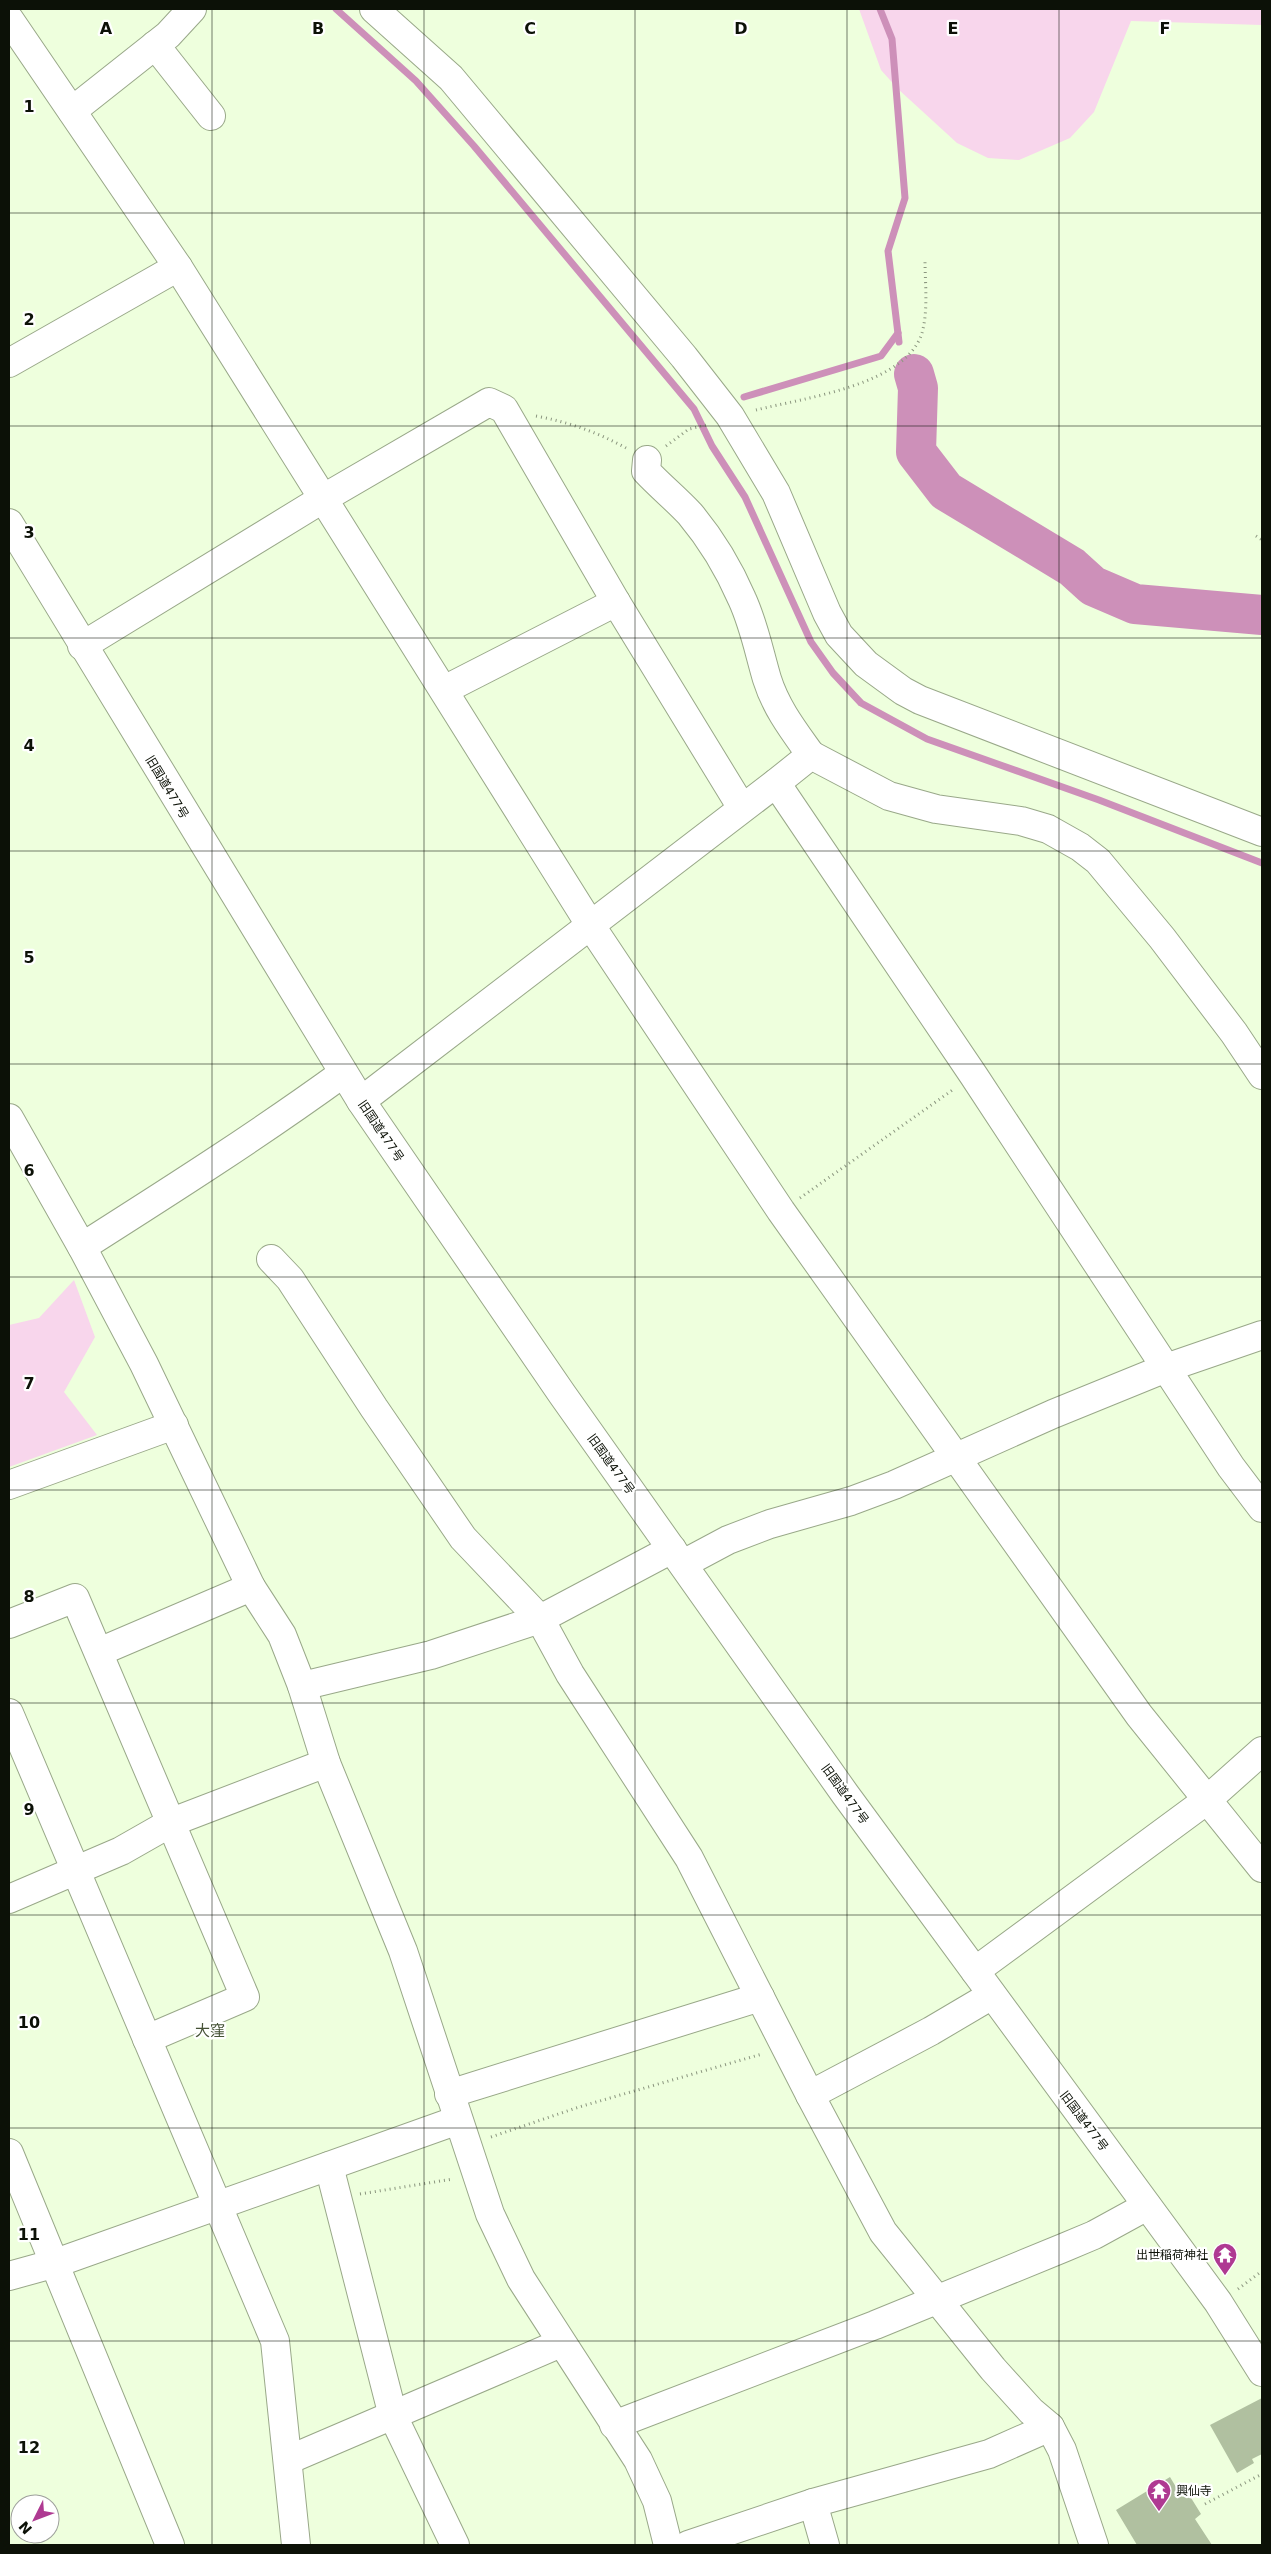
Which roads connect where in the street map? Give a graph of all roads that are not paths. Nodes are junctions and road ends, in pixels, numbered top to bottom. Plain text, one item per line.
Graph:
1 (192, 9) edge
2 (374, 9) edge
3 (9, 19) edge
4 (155, 45) junction
5 (72, 111) junction
6 (211, 116) dead end
7 (178, 267) junction
8 (9, 362) edge
9 (647, 460) road end
10 (324, 498) junction
11 (9, 523) edge
12 (616, 602) junction
13 (82, 646) junction
14 (444, 690) junction
15 (811, 755) junction
16 (776, 783) junction
17 (742, 808) junction
18 (1262, 832) edge
19 (591, 926) junction
20 (342, 1074) junction
21 (1262, 1075) edge
22 (361, 1101) junction
23 (9, 1118) edge
24 (82, 1247) junction
25 (272, 1258) dead end
26 (1262, 1335) edge
27 (1166, 1368) junction
28 (174, 1425) junction
29 (956, 1459) junction
30 (9, 1485) edge
31 (1262, 1508) edge
32 (678, 1557) junction
33 (251, 1587) junction
34 (540, 1619) junction
35 (9, 1624) edge
36 (99, 1652) junction
37 (302, 1686) junction
38 (9, 1713) edge
39 (1262, 1751) edge
40 (326, 1763) junction
41 (1207, 1800) junction
42 (172, 1822) junction
43 (1262, 1868) edge
44 (76, 1872) junction
45 (9, 1899) edge
46 (975, 1971) junction
47 (992, 1995) junction
48 (760, 1997) junction
49 (147, 2039) junction
50 (449, 2094) junction
51 (810, 2095) junction
52 (462, 2133) junction
53 (9, 2153) edge
54 (329, 2166) junction
55 (218, 2206) junction
56 (1147, 2206) junction
57 (56, 2263) junction
58 (9, 2276) edge
59 (935, 2299) junction
60 (561, 2343) junction
61 (1262, 2372) edge
62 (393, 2416) junction
63 (614, 2425) junction
64 (1050, 2427) junction
65 (288, 2460) junction
66 (813, 2503) junction
67 (170, 2545) edge
68 (296, 2545) edge
69 (454, 2545) edge
70 (668, 2545) edge
71 (688, 2545) edge
72 (825, 2545) edge
73 (1094, 2545) edge

1 - 4 street
2 - 18 street
3 - 5 street
4 - 5 street
4 - 6 street
5 - 7 street
7 - 8 street
7 - 10 street
9 - 15 street
10 - 12 street
10 - 13 street
10 - 14 street
11 - 13 street, 旧国道477号
12 - 14 street
12 - 17 street
13 - 20 street, 旧国道477号
14 - 19 street
15 - 16 street
15 - 21 street
16 - 17 street
16 - 27 street
17 - 19 street
19 - 22 street
19 - 29 street
20 - 22 street, 旧国道477号
20 - 24 street
22 - 32 street, 旧国道477号
23 - 24 street
24 - 28 street
25 - 34 street
26 - 27 street
27 - 29 street
27 - 31 street
28 - 30 street
28 - 33 street
29 - 32 street
29 - 41 street
32 - 34 street
32 - 46 street, 旧国道477号
33 - 36 street
33 - 37 street
34 - 37 street
34 - 48 street
35 - 36 street
36 - 42 street
37 - 40 street
38 - 44 street
39 - 41 street
40 - 42 street
40 - 50 street
41 - 43 street
41 - 46 street
42 - 44 street
42 - 49 street
44 - 45 street
44 - 49 street
46 - 47 street, 旧国道477号
47 - 51 street
47 - 56 street, 旧国道477号
48 - 50 street
48 - 51 street
49 - 55 street
50 - 52 street
51 - 59 street
52 - 54 street
52 - 60 street
53 - 57 street
54 - 55 street
54 - 62 street
55 - 57 street
55 - 65 street
56 - 59 street
56 - 61 street, 旧国道477号
57 - 58 street
57 - 67 street
59 - 63 street
59 - 64 street
60 - 62 street
60 - 63 street
62 - 65 street
62 - 69 street
63 - 70 street
64 - 66 street
64 - 73 street
65 - 68 street
66 - 71 street
66 - 72 street

